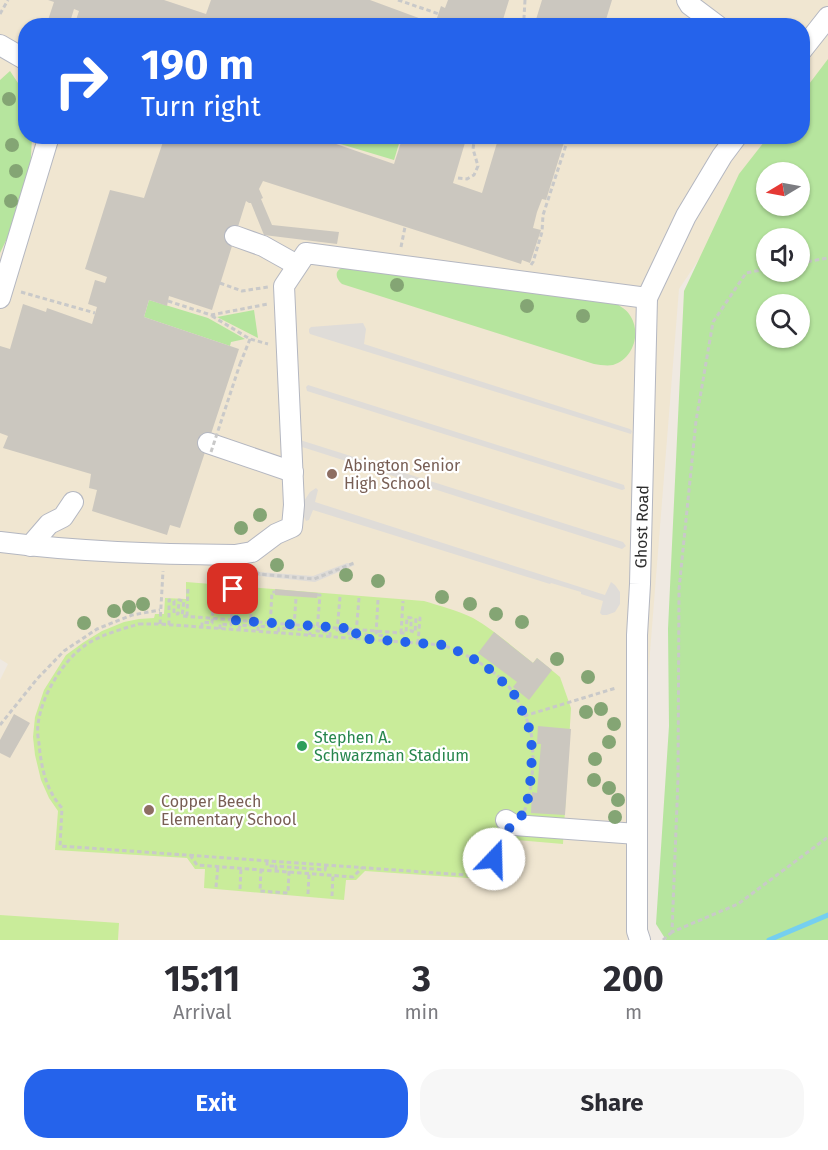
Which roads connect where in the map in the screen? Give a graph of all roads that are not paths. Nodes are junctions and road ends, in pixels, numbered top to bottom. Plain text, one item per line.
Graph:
1 (687, 0) edge
2 (828, 16) edge
3 (707, 18) edge
4 (810, 40) edge
5 (0, 45) edge
6 (18, 55) edge
7 (47, 144) edge
8 (731, 144) edge
9 (235, 236) dead end
10 (297, 265) junction
11 (0, 298) edge
12 (647, 298) junction
13 (210, 448) road end
14 (293, 472) junction
15 (73, 502) dead end
16 (0, 542) edge
17 (30, 546) junction
18 (510, 823) road end
19 (637, 834) junction
20 (640, 940) edge

1 - 3 street
2 - 4 street
5 - 6 street
7 - 11 street
8 - 12 street, Ghost Road
9 - 10 street
10 - 12 street
10 - 14 street
12 - 19 street, Ghost Road
13 - 14 street
14 - 17 street
15 - 17 street
16 - 17 street
18 - 19 street
19 - 20 street, Ghost Road

